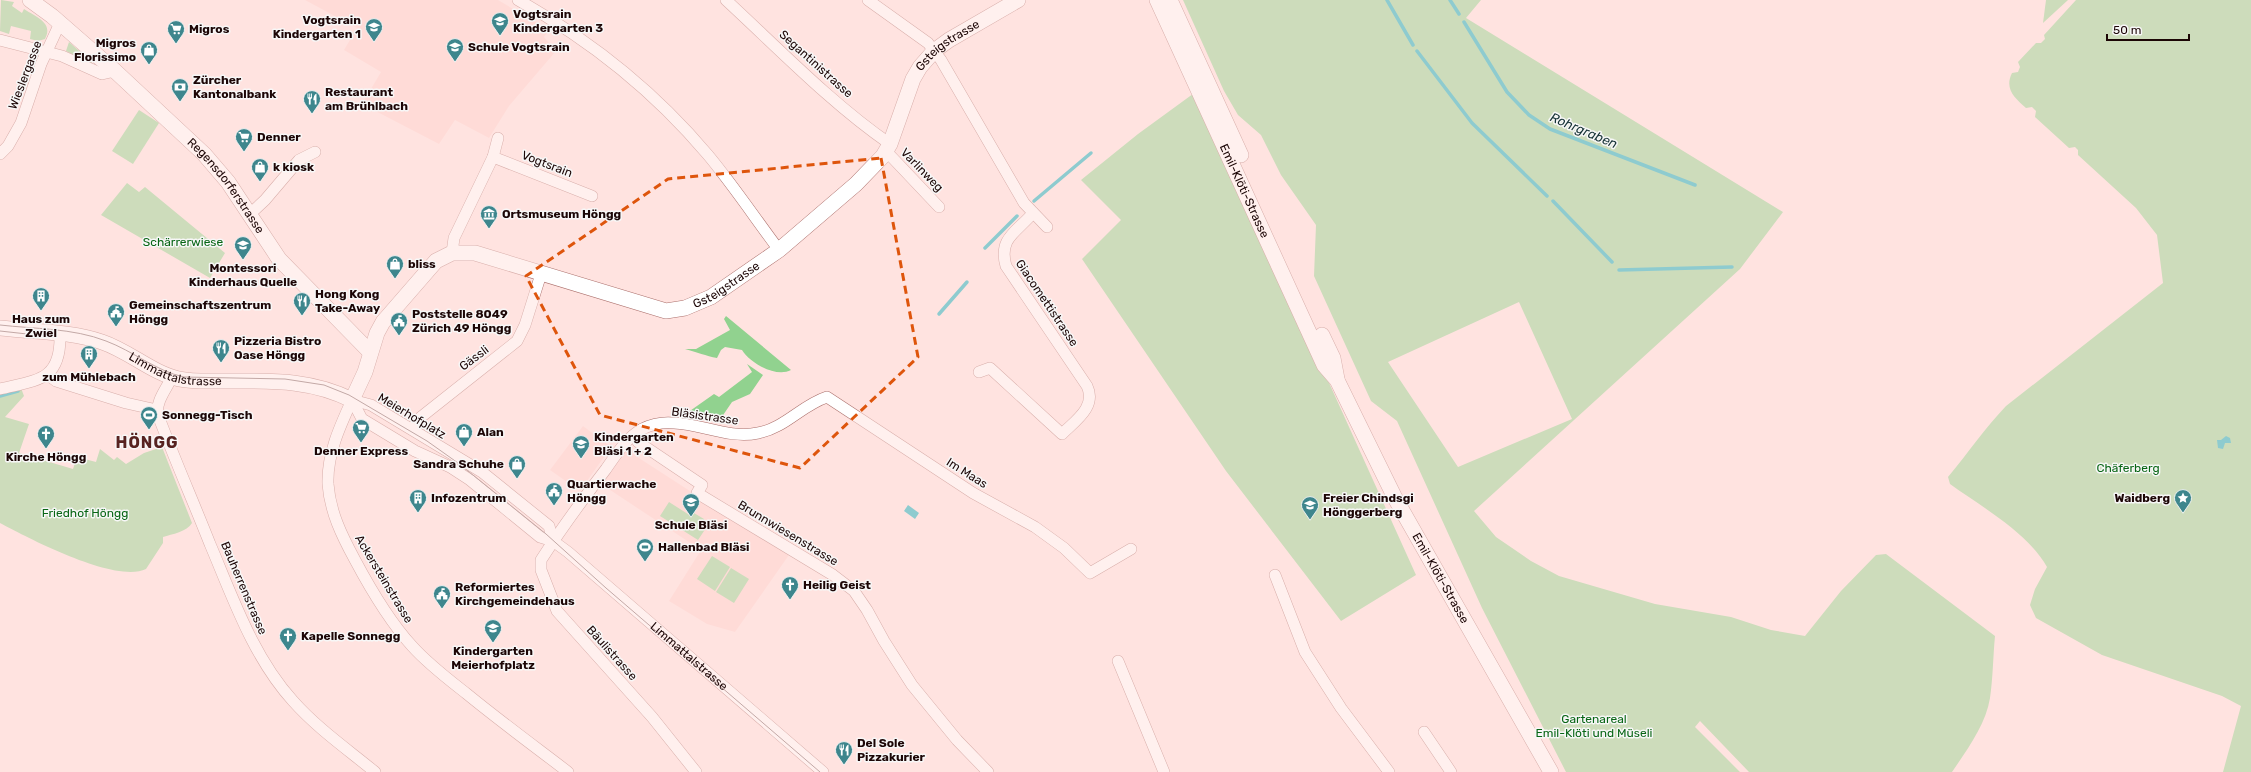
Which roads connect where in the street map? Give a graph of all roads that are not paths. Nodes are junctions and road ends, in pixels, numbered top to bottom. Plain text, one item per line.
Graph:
1 (30, 0) edge
2 (518, 0) edge
3 (726, 0) edge
4 (868, 0) edge
5 (1018, 0) edge
6 (1157, 0) edge
7 (1170, 0) edge
8 (60, 24) junction
9 (0, 40) edge
10 (47, 51) junction
11 (934, 51) junction
12 (114, 71) junction
13 (498, 138) dead end
14 (888, 148) junction
15 (316, 152) dead end
16 (0, 154) edge
17 (493, 158) junction
18 (592, 196) dead end
19 (939, 207) dead end
20 (1033, 212) junction
21 (250, 214) junction
22 (1047, 227) dead end
23 (779, 250) junction
24 (452, 253) junction
25 (541, 274) junction
26 (0, 328) edge
27 (60, 334) junction
28 (370, 352) junction
29 (979, 372) dead end
30 (48, 375) junction
31 (172, 377) junction
32 (1337, 380) junction
33 (0, 389) edge
34 (827, 397) joint
35 (352, 400) junction
36 (157, 410) junction
37 (412, 429) junction
38 (634, 435) junction
39 (459, 458) junction
40 (450, 467) junction
41 (553, 541) junction
42 (1131, 549) dead end
43 (1275, 575) dead end
44 (1118, 661) dead end
45 (1424, 732) dead end
46 (375, 772) edge
47 (568, 772) edge
48 (696, 772) edge
49 (823, 772) edge
50 (988, 772) edge
51 (1164, 772) edge
52 (1389, 772) edge
53 (1451, 772) edge
54 (1551, 772) edge

1 - 8 street, Regensdorferstrasse
2 - 23 street
3 - 14 street, Segantinistrasse
4 - 11 street
5 - 11 street, Gsteigstrasse
6 - 32 street, Emil-Klöti-Strasse
7 - 32 street, Emil-Klöti-Strasse
8 - 10 street, Wieslergasse
8 - 12 street, Regensdorferstrasse
9 - 10 street
10 - 12 street
10 - 16 street, Wieslergasse
11 - 14 street, Gsteigstrasse
11 - 20 street
12 - 21 street, Regensdorferstrasse
13 - 17 street
14 - 19 street, Varlinweg
14 - 23 street, Gsteigstrasse
15 - 21 street
17 - 18 street, Vogtsrain
17 - 24 street
20 - 22 street
20 - 29 street, Giacomettistrasse
21 - 28 street, Regensdorferstrasse
23 - 25 street, Gsteigstrasse
24 - 25 street, Gsteigstrasse
24 - 28 street, Gsteigstrasse
25 - 37 street, Gässli
26 - 27 street, Limmattalstrasse
27 - 30 street
27 - 31 street, Limmattalstrasse
28 - 35 street
30 - 33 street
30 - 36 street
31 - 35 street, Limmattalstrasse
31 - 36 street
32 - 54 street, Emil-Klöti-Strasse
34 - 38 street, Bläsistrasse
34 - 42 street, Im Maas
35 - 37 street, Meierhofplatz
35 - 40 street
35 - 47 street, Ackersteinstrasse
36 - 46 street, Bauherrenstrasse
37 - 39 street, Meierhofplatz
38 - 41 street, Bläsistrasse
38 - 50 street, Brunnwiesenstrasse
39 - 40 street
39 - 41 street, Limmattalstrasse
40 - 41 street, Limmattalstrasse
41 - 48 street, Bäulistrasse
41 - 49 street, Limmattalstrasse
43 - 52 street
44 - 51 street
45 - 53 street

